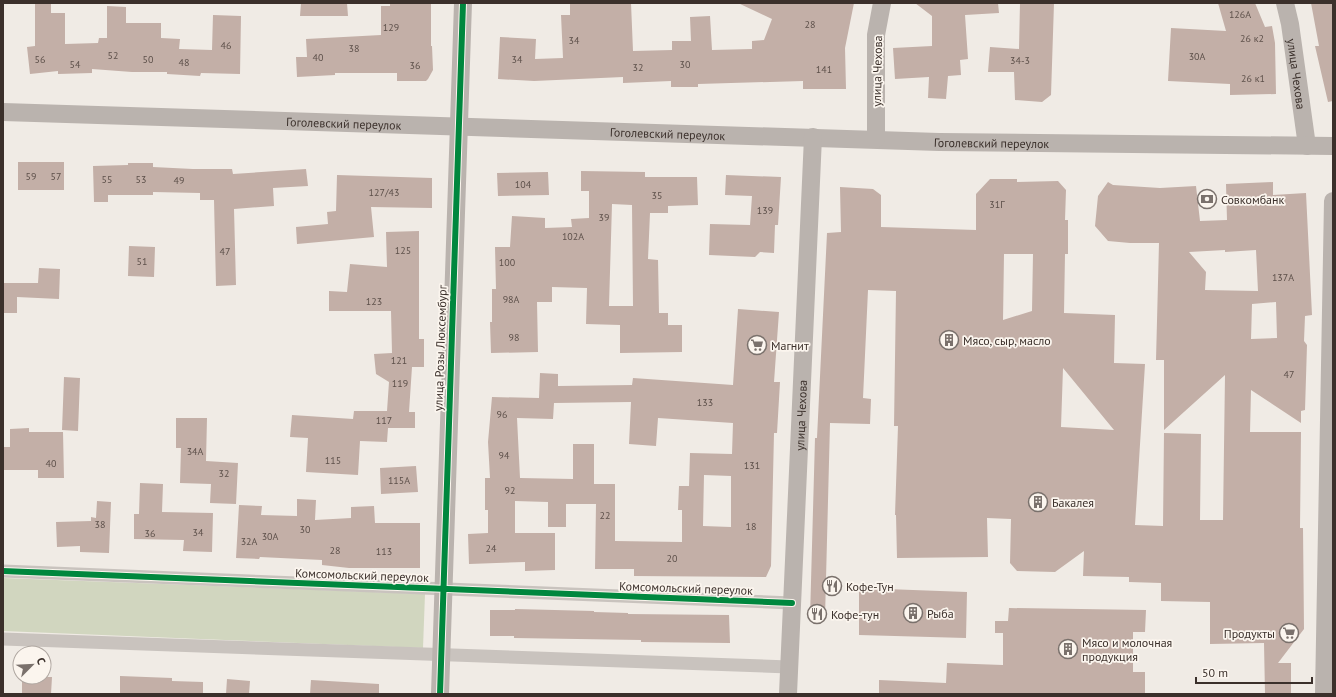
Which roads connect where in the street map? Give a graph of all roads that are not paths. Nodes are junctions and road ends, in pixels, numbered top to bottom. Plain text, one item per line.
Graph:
1 (463, 3) edge
2 (882, 3) edge
3 (1285, 3) edge
4 (3, 112) edge
5 (459, 126) junction
6 (813, 138) junction
7 (876, 139) junction
8 (1307, 146) junction
9 (1333, 146) edge
10 (1333, 201) edge
11 (3, 571) edge
12 (442, 589) junction
13 (792, 603) junction
14 (1329, 620) edge
15 (3, 639) edge
16 (441, 654) junction
17 (789, 667) junction
18 (440, 694) edge
19 (788, 694) edge
20 (1324, 694) edge

1 - 5 main road, улица Розы Люксембург
2 - 7 main road, улица Чехова
3 - 8 main road, улица Чехова
4 - 5 main road, Гоголевский переулок
5 - 6 main road, Гоголевский переулок
5 - 12 main road, улица Розы Люксембург
6 - 7 main road, Гоголевский переулок
6 - 13 main road, улица Чехова
7 - 8 main road, Гоголевский переулок
8 - 9 main road, Гоголевский переулок
10 - 14 main road
11 - 12 street, Комсомольский переулок
12 - 13 street, Комсомольский переулок
12 - 16 main road, улица Розы Люксембург
13 - 17 main road, улица Чехова
14 - 20 main road
15 - 16 street
16 - 17 street
16 - 18 main road, улица Розы Люксембург
17 - 19 main road, улица Чехова

